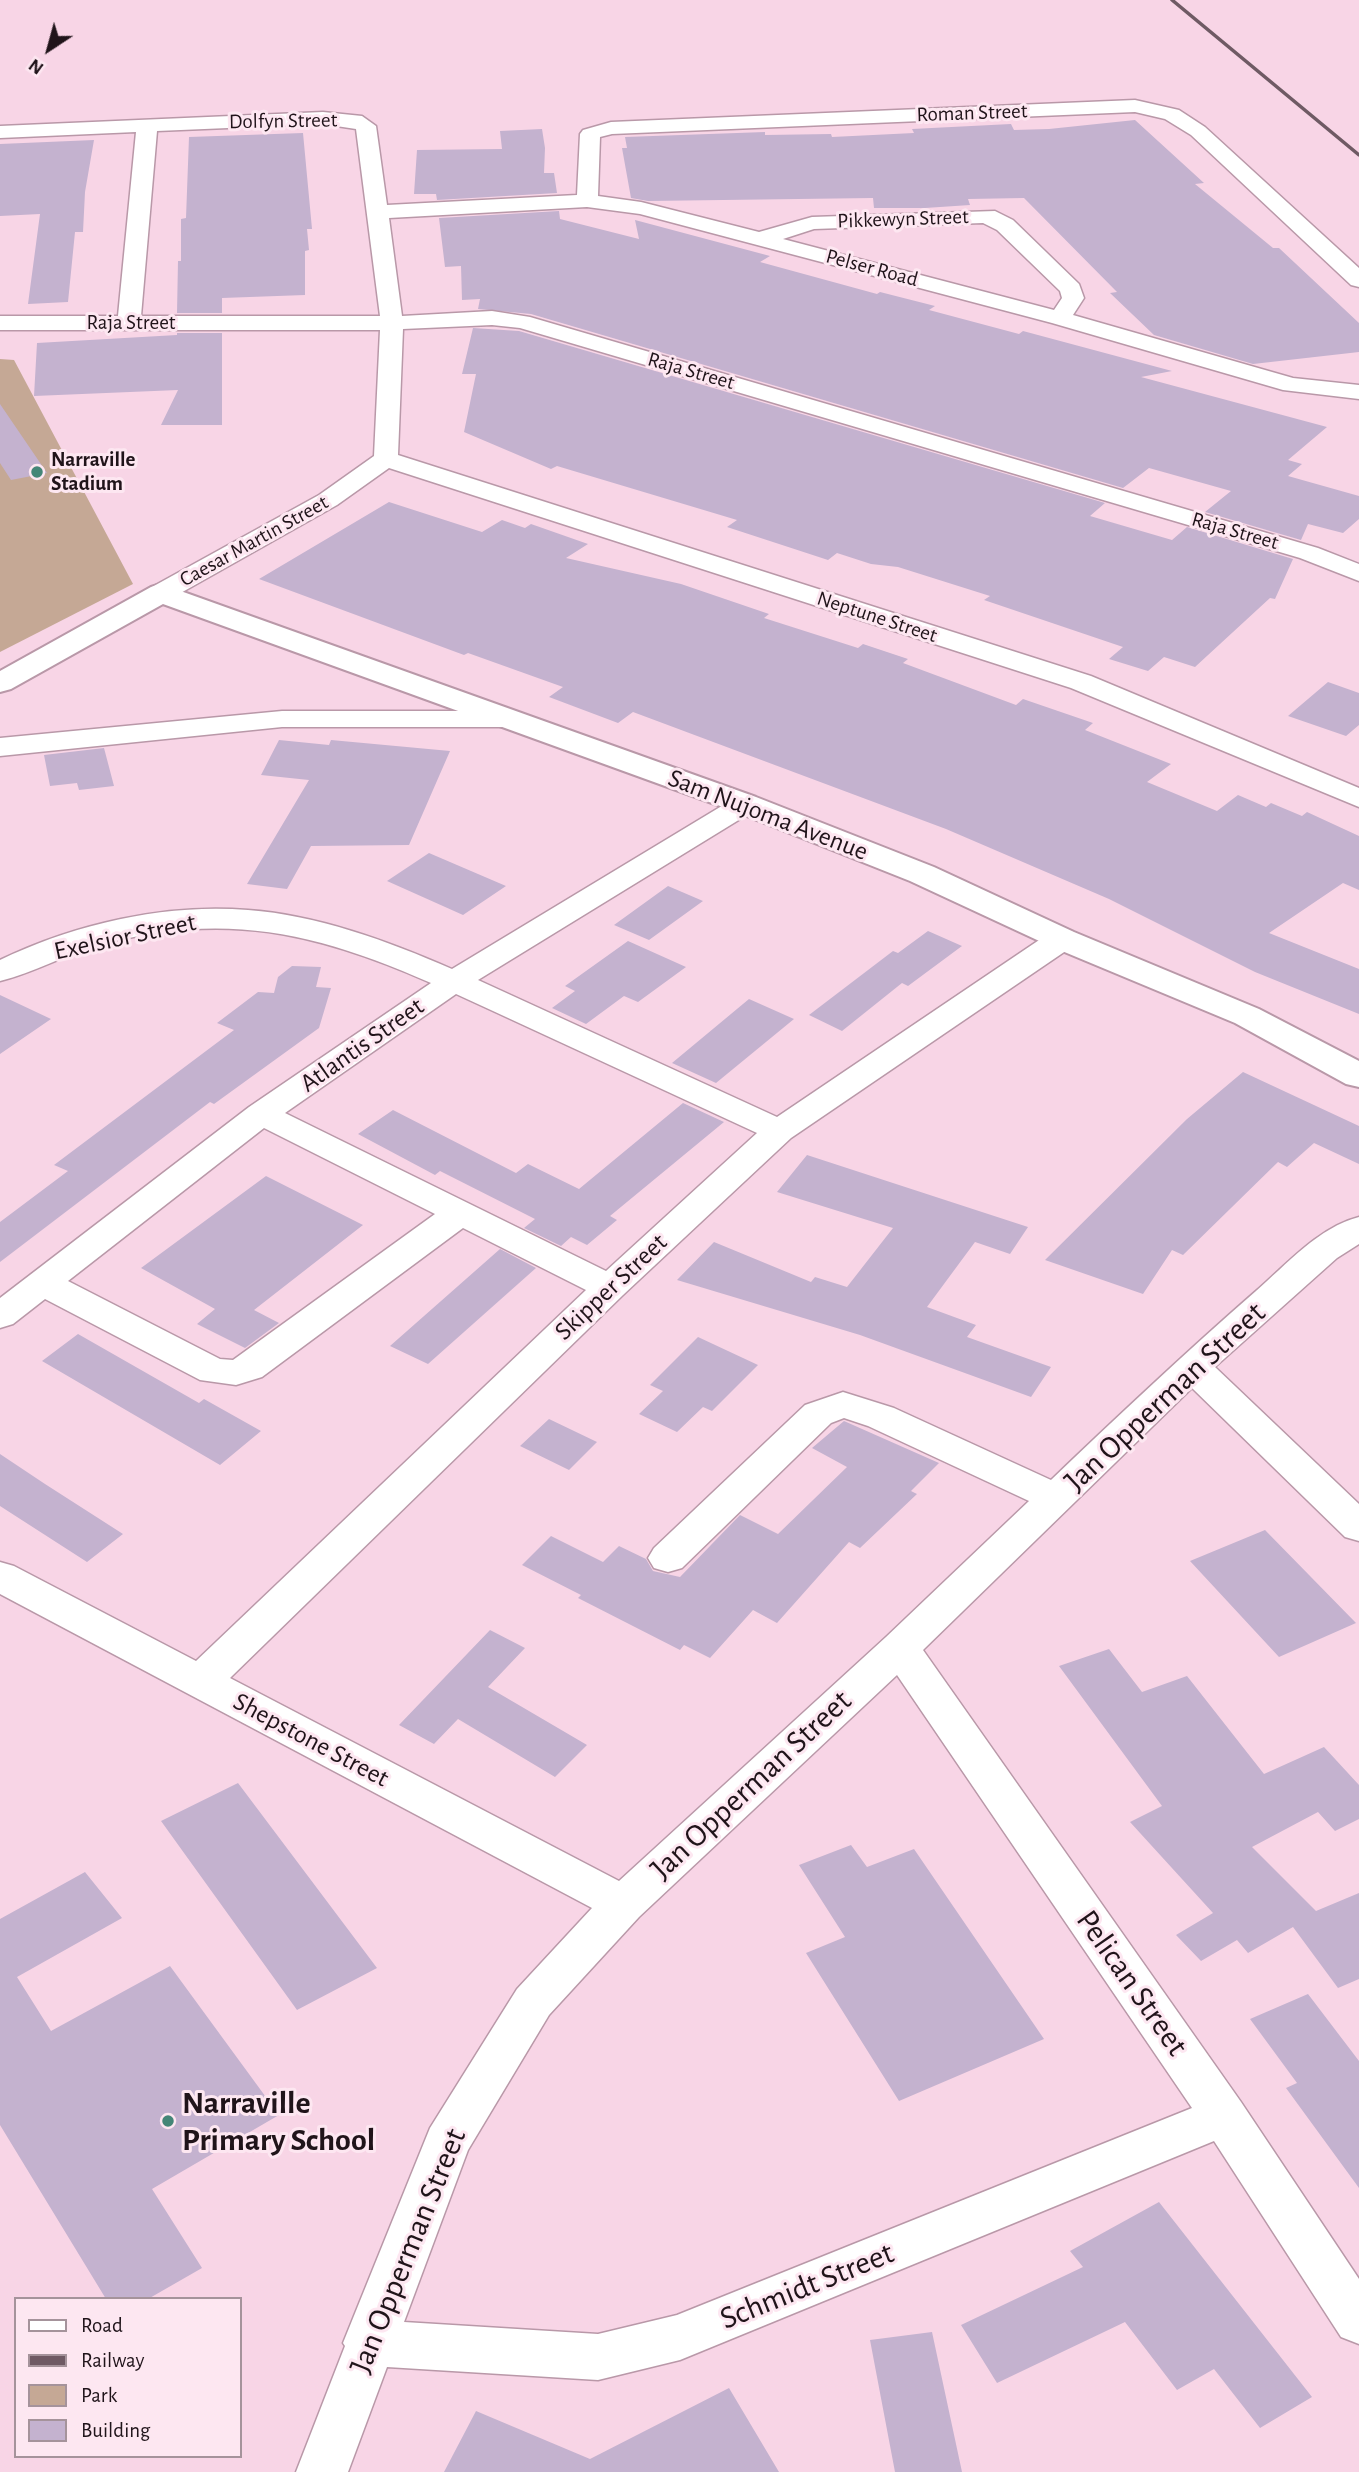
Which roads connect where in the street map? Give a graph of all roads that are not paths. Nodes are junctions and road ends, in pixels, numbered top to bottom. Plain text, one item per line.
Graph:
1 (147, 126) junction
2 (0, 132) edge
3 (587, 201) junction
4 (377, 212) junction
5 (759, 239) junction
6 (1359, 280) edge
7 (1060, 318) junction
8 (0, 323) edge
9 (129, 323) junction
10 (392, 323) junction
11 (1359, 393) edge
12 (386, 459) junction
13 (1359, 573) edge
14 (161, 593) junction
15 (0, 683) edge
16 (509, 719) junction
17 (0, 747) edge
18 (1359, 798) edge
19 (745, 804) junction
20 (1062, 939) junction
21 (0, 972) edge
22 (454, 981) junction
23 (1359, 1076) edge
24 (261, 1114) junction
25 (779, 1131) junction
26 (460, 1213) junction
27 (1359, 1227) edge
28 (43, 1283) junction
29 (610, 1287) junction
30 (0, 1316) edge
31 (1192, 1367) junction
32 (1056, 1498) junction
33 (1359, 1527) edge
34 (668, 1558) dead end
35 (0, 1576) edge
36 (900, 1648) junction
37 (200, 1682) junction
38 (622, 1904) junction
39 (1224, 2116) junction
40 (1359, 2321) edge
41 (369, 2343) junction
42 (322, 2472) edge

1 - 2 street, Dolfyn Street
1 - 4 street, Dolfyn Street
1 - 9 street
3 - 4 street, Pelser Road
3 - 5 street, Pelser Road
3 - 6 street, Roman Street
4 - 10 street, Dolfyn Street
5 - 7 street, Pelser Road
5 - 7 street, Pikkewyn Street
7 - 11 street, Pelser Road
8 - 9 street, Raja Street
9 - 10 street, Raja Street
10 - 12 street
10 - 13 street, Raja Street
12 - 14 street, Caesar Martin Street
12 - 18 street, Neptune Street
14 - 15 street, Caesar Martin Street
14 - 16 street, Sam Nujoma Avenue
16 - 17 street
16 - 19 street, Sam Nujoma Avenue
19 - 20 street, Sam Nujoma Avenue
19 - 22 street, Atlantis Street
20 - 23 street, Sam Nujoma Avenue
20 - 25 street, Skipper Street
21 - 22 street, Exelsior Street
22 - 24 street, Atlantis Street
22 - 25 street, Exelsior Street
24 - 26 street
24 - 28 street, Atlantis Street
25 - 29 street, Skipper Street
26 - 28 street
26 - 29 street
27 - 31 street, Jan Opperman Street
28 - 30 street, Atlantis Street
29 - 37 street, Skipper Street
31 - 32 street, Jan Opperman Street
31 - 33 street
32 - 34 street
32 - 36 street, Jan Opperman Street
35 - 37 street, Shepstone Street
36 - 38 street, Jan Opperman Street
36 - 39 street, Pelican Street
37 - 38 street, Shepstone Street
38 - 41 street, Jan Opperman Street
39 - 40 street, Pelican Street
39 - 41 street, Schmidt Street
41 - 42 street, Jan Opperman Street

